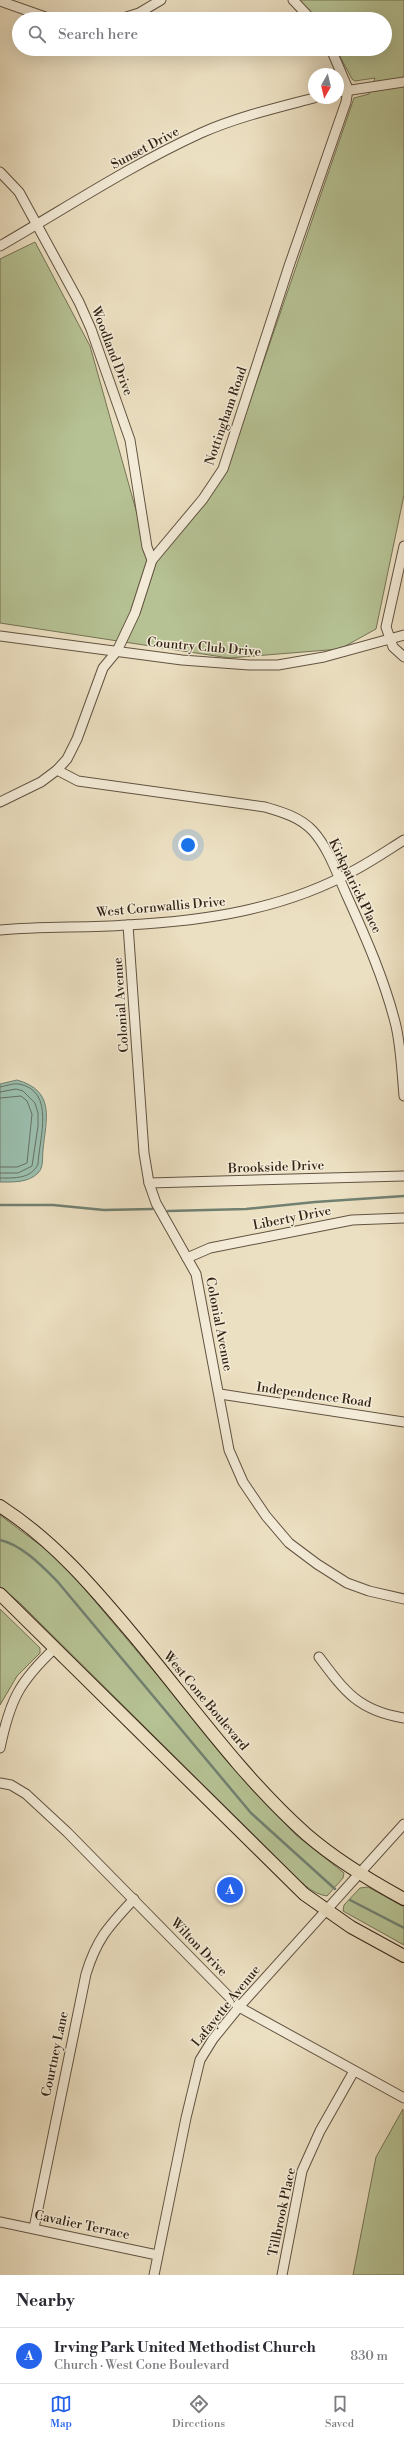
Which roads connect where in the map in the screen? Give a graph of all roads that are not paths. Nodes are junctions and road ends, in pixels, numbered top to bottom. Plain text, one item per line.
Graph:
1 (161, 0) edge
2 (293, 0) edge
3 (0, 1) edge
4 (31, 12) edge
5 (141, 12) edge
6 (304, 12) edge
7 (334, 56) edge
8 (404, 82) edge
9 (348, 89) junction
10 (344, 90) edge
11 (308, 100) edge
12 (0, 172) edge
13 (37, 225) junction
14 (0, 246) edge
15 (404, 546) edge
16 (152, 560) junction
17 (404, 635) edge
18 (0, 636) edge
19 (389, 639) junction
20 (117, 652) junction
21 (404, 657) edge
22 (57, 770) junction
23 (0, 802) edge
24 (404, 840) edge
25 (339, 878) junction
26 (128, 925) junction
27 (0, 930) edge
28 (404, 1096) edge
29 (404, 1176) edge
30 (149, 1183) junction
31 (404, 1218) edge
32 (187, 1258) junction
33 (220, 1394) junction
34 (404, 1422) edge
35 (0, 1506) edge
36 (0, 1594) edge
37 (404, 1599) edge
38 (55, 1648) junction
39 (319, 1657) dead end
40 (404, 1718) edge
41 (0, 1748) edge
42 (0, 1782) edge
43 (404, 1824) edge
44 (359, 1875) junction
45 (134, 1898) junction
46 (404, 1899) edge
47 (326, 1911) junction
48 (404, 1956) edge
49 (239, 2007) junction
50 (354, 2071) junction
51 (404, 2098) edge
52 (0, 2222) edge
53 (34, 2228) junction
54 (157, 2255) junction
55 (154, 2275) edge
56 (282, 2275) edge

1 - 5 street
2 - 6 street
3 - 4 street
7 - 9 street
8 - 9 street
9 - 10 street
9 - 16 street, Nottingham Road
11 - 13 street, Sunset Drive
12 - 13 street, Woodland Drive
13 - 14 street, Sunset Drive
13 - 16 street, Woodland Drive
15 - 19 street
16 - 20 street, Nottingham Road
17 - 19 street, Country Club Drive
18 - 20 street, Country Club Drive
19 - 20 street, Country Club Drive
19 - 21 street
20 - 22 street, Nottingham Road
22 - 23 street, Nottingham Road
22 - 25 street, Kirkpatrick Place
24 - 25 street, West Cornwallis Drive
25 - 26 street, West Cornwallis Drive
25 - 28 street, Kirkpatrick Place
26 - 27 street, West Cornwallis Drive
26 - 30 street, Colonial Avenue
29 - 30 street, Brookside Drive
30 - 32 street, Colonial Avenue
31 - 32 street, Liberty Drive
32 - 33 street, Colonial Avenue
33 - 34 street, Independence Road
33 - 37 street, Colonial Avenue
35 - 44 main road, West Cone Boulevard
36 - 38 main road
38 - 41 street
38 - 47 main road
39 - 40 street
42 - 45 street, Wilton Drive
43 - 44 street, Lafayette Avenue
44 - 46 main road, West Cone Boulevard
44 - 47 street, Lafayette Avenue
45 - 49 street, Wilton Drive
45 - 53 street, Courtney Lane
47 - 48 main road
47 - 49 street, Lafayette Avenue
49 - 50 street, Wilton Drive
49 - 54 street, Lafayette Avenue
50 - 51 street, Wilton Drive
50 - 56 street, Tillbrook Place
52 - 53 street, Cavalier Terrace
53 - 54 street, Cavalier Terrace
54 - 55 street, Lafayette Avenue

